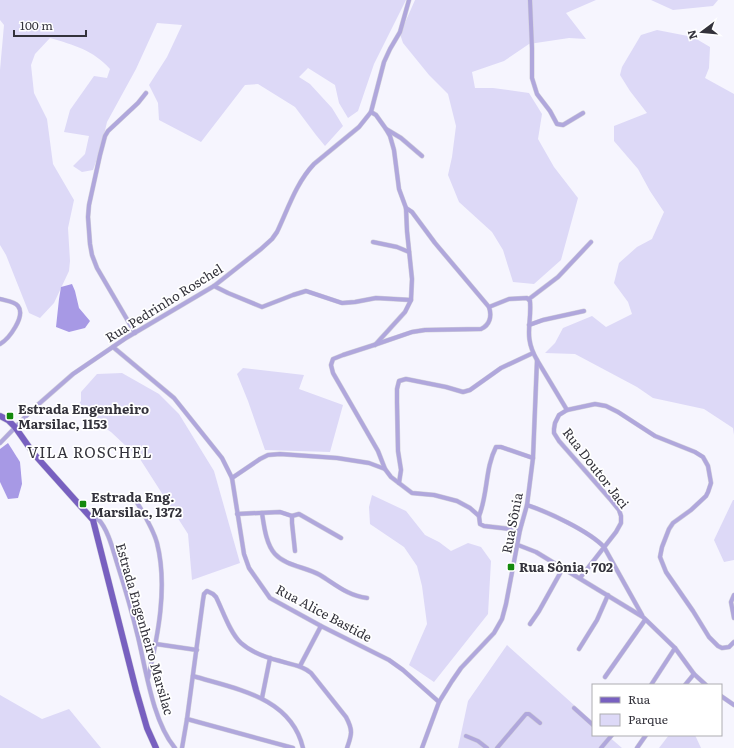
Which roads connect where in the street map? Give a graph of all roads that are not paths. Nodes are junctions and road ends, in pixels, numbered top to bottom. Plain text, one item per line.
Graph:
1 (409, 0) edge
2 (530, 0) edge
3 (146, 93) dead end
4 (371, 112) junction
5 (584, 113) dead end
6 (386, 128) junction
7 (422, 156) dead end
8 (406, 208) junction
9 (373, 242) dead end
10 (591, 242) dead end
11 (409, 252) junction
12 (214, 286) junction
13 (0, 299) edge
14 (529, 299) junction
15 (411, 300) junction
16 (489, 307) junction
17 (584, 311) dead end
18 (529, 325) junction
19 (135, 333) junction
20 (0, 344) edge
21 (374, 345) junction
22 (113, 347) junction
23 (533, 353) junction
24 (537, 360) junction
25 (568, 410) junction
26 (0, 416) edge
27 (15, 427) junction
28 (0, 443) edge
29 (533, 458) junction
30 (385, 469) junction
31 (232, 478) junction
32 (399, 483) junction
33 (135, 499) dead end
34 (527, 505) junction
35 (262, 513) junction
36 (237, 514) junction
37 (292, 516) junction
38 (480, 516) junction
39 (93, 520) junction
40 (520, 530) junction
41 (340, 538) dead end
42 (518, 545) junction
43 (604, 547) junction
44 (295, 551) dead end
45 (563, 568) junction
46 (580, 578) junction
47 (608, 595) junction
48 (734, 595) edge
49 (367, 598) dead end
50 (734, 618) edge
51 (644, 619) junction
52 (530, 624) dead end
53 (321, 626) junction
54 (734, 642) edge
55 (156, 644) junction
56 (675, 648) junction
57 (579, 649) dead end
58 (197, 650) junction
59 (270, 658) junction
60 (300, 666) junction
61 (694, 674) junction
62 (193, 676) junction
63 (605, 677) dead end
64 (148, 678) junction
65 (652, 684) edge
66 (686, 684) edge
67 (705, 684) edge
68 (722, 697) edge
69 (262, 698) junction
70 (439, 702) junction
71 (734, 705) edge
72 (574, 708) dead end
73 (187, 719) junction
74 (540, 723) dead end
75 (592, 724) edge
76 (466, 736) dead end
77 (645, 736) edge
78 (610, 737) edge
79 (156, 748) edge
80 (175, 748) edge
81 (182, 748) edge
82 (293, 748) edge
83 (303, 748) edge
84 (347, 748) edge
85 (422, 748) edge
86 (487, 748) edge
87 (497, 748) edge
88 (601, 748) edge
89 (637, 748) edge

1 - 4 street, Rua Pedrinho Roschel
2 - 5 street
3 - 19 street
4 - 6 street
4 - 12 street, Rua Pedrinho Roschel
6 - 7 street
6 - 8 street
8 - 11 street
8 - 16 street
9 - 11 street
10 - 14 street
11 - 15 street
12 - 15 street
12 - 19 street, Rua Pedrinho Roschel
13 - 20 street
14 - 16 street
14 - 18 street
15 - 21 street
16 - 21 street
17 - 18 street
18 - 23 street
19 - 22 street, Rua Pedrinho Roschel
21 - 30 street
22 - 27 street, Rua Pedrinho Roschel
22 - 31 street, Rua Alice Bastide
23 - 24 street
23 - 32 street
24 - 25 street
24 - 29 street, Rua Sônia
25 - 43 street, Rua Doutor Jaci
25 - 54 street
26 - 27 main road, Estrada Engenheiro Marsilac
27 - 28 street, Rua Pedrinho Roschel
27 - 39 main road, Estrada Engenheiro Marsilac
29 - 34 street, Rua Sônia
29 - 38 street
30 - 31 street
30 - 32 street
31 - 36 street, Rua Alice Bastide
32 - 38 street
33 - 55 street
34 - 40 street, Rua Sônia
34 - 43 street
35 - 36 street
35 - 37 street
35 - 49 street
36 - 53 street, Rua Alice Bastide
37 - 41 street
37 - 44 street
38 - 40 street
39 - 64 street, Estrada Engenheiro Marsilac
39 - 79 main road, Estrada Engenheiro Marsilac
40 - 42 street, Rua Sônia
42 - 45 street
42 - 70 street, Rua Sônia
43 - 46 street, Rua Doutor Jaci
43 - 51 street
45 - 46 street
45 - 52 street
46 - 47 street
47 - 51 street
47 - 57 street
48 - 50 street
51 - 56 street
51 - 63 street
53 - 60 street
53 - 70 street, Rua Alice Bastide
55 - 58 street
55 - 64 street
56 - 61 street
56 - 65 street
58 - 59 street
58 - 62 street
59 - 60 street
59 - 69 street
60 - 84 street
61 - 66 street
61 - 67 street
62 - 69 street
62 - 73 street
64 - 80 street, Estrada Engenheiro Marsilac
68 - 71 street
69 - 83 street
70 - 85 street, Rua Sônia
72 - 75 street
73 - 81 street
73 - 82 street
74 - 87 street
76 - 86 street
77 - 89 street
78 - 88 street

